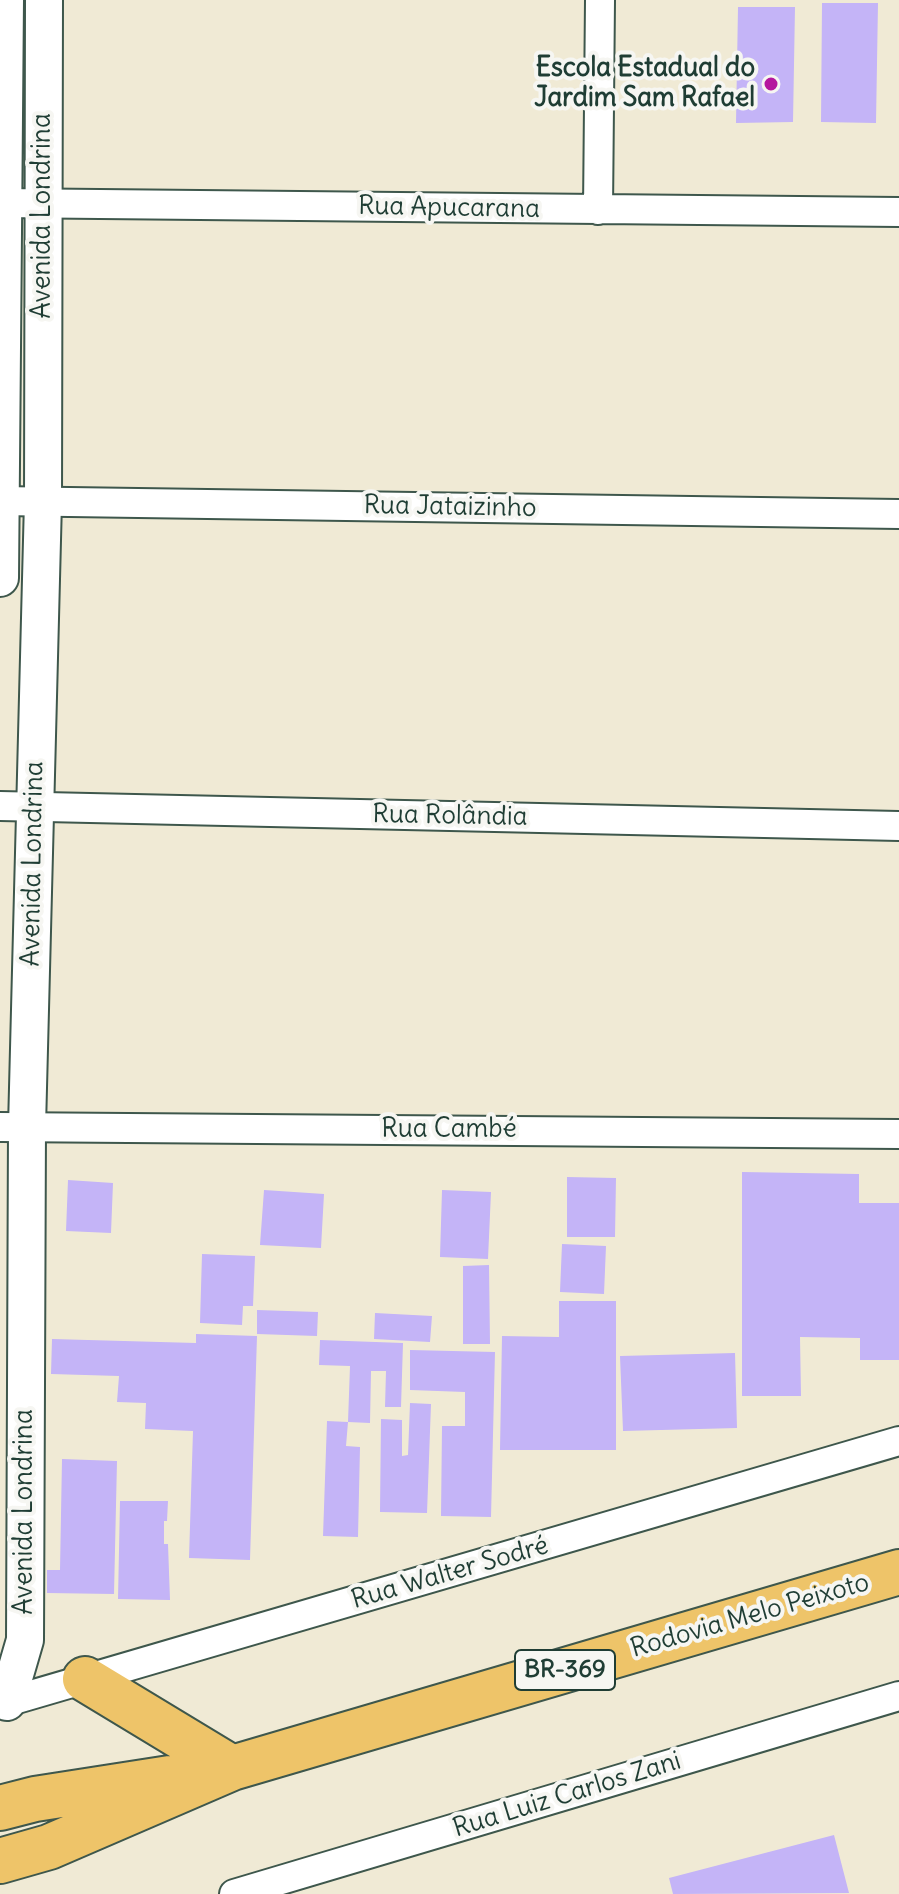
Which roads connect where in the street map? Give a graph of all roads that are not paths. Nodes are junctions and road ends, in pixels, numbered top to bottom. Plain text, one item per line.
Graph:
1 (5, 0) edge
2 (44, 0) edge
3 (600, 0) edge
4 (2, 203) edge
5 (42, 203) junction
6 (598, 210) junction
7 (899, 212) edge
8 (1, 501) edge
9 (43, 501) junction
10 (899, 514) edge
11 (0, 578) edge
12 (17, 806) edge
13 (899, 826) edge
14 (14, 1127) edge
15 (899, 1134) edge
16 (13, 1431) edge
17 (899, 1441) edge
18 (899, 1572) edge
19 (85, 1679) junction
20 (2, 1695) edge
21 (899, 1696) edge
22 (232, 1768) junction
23 (0, 1808) edge
24 (0, 1861) edge
25 (234, 1894) edge

1 - 4 street, Avenida Londrina
2 - 5 street, Avenida Londrina
3 - 6 street
4 - 5 street, Rua Apucarana
4 - 8 street, Avenida Londrina
5 - 6 street, Rua Apucarana
5 - 9 street, Avenida Londrina
6 - 7 street, Rua Apucarana
8 - 9 street, Rua Jataizinho
8 - 11 street, Avenida Londrina
9 - 10 street, Rua Jataizinho
9 - 12 street, Avenida Londrina
12 - 13 street, Rua Rolândia
12 - 14 street, Avenida Londrina
14 - 15 street, Rua Cambé
14 - 16 street, Avenida Londrina
16 - 20 street, Avenida Londrina
17 - 19 street, Rua Walter Sodré
18 - 22 main road, Rodovia Melo Peixoto / BR-369
19 - 20 street, Rua Walter Sodré
19 - 22 main road
21 - 25 street, Rua Luiz Carlos Zani
22 - 23 main road, Rodovia Melo Peixoto / BR-369
22 - 24 main road, Rodovia Melo Peixoto / BR-369

